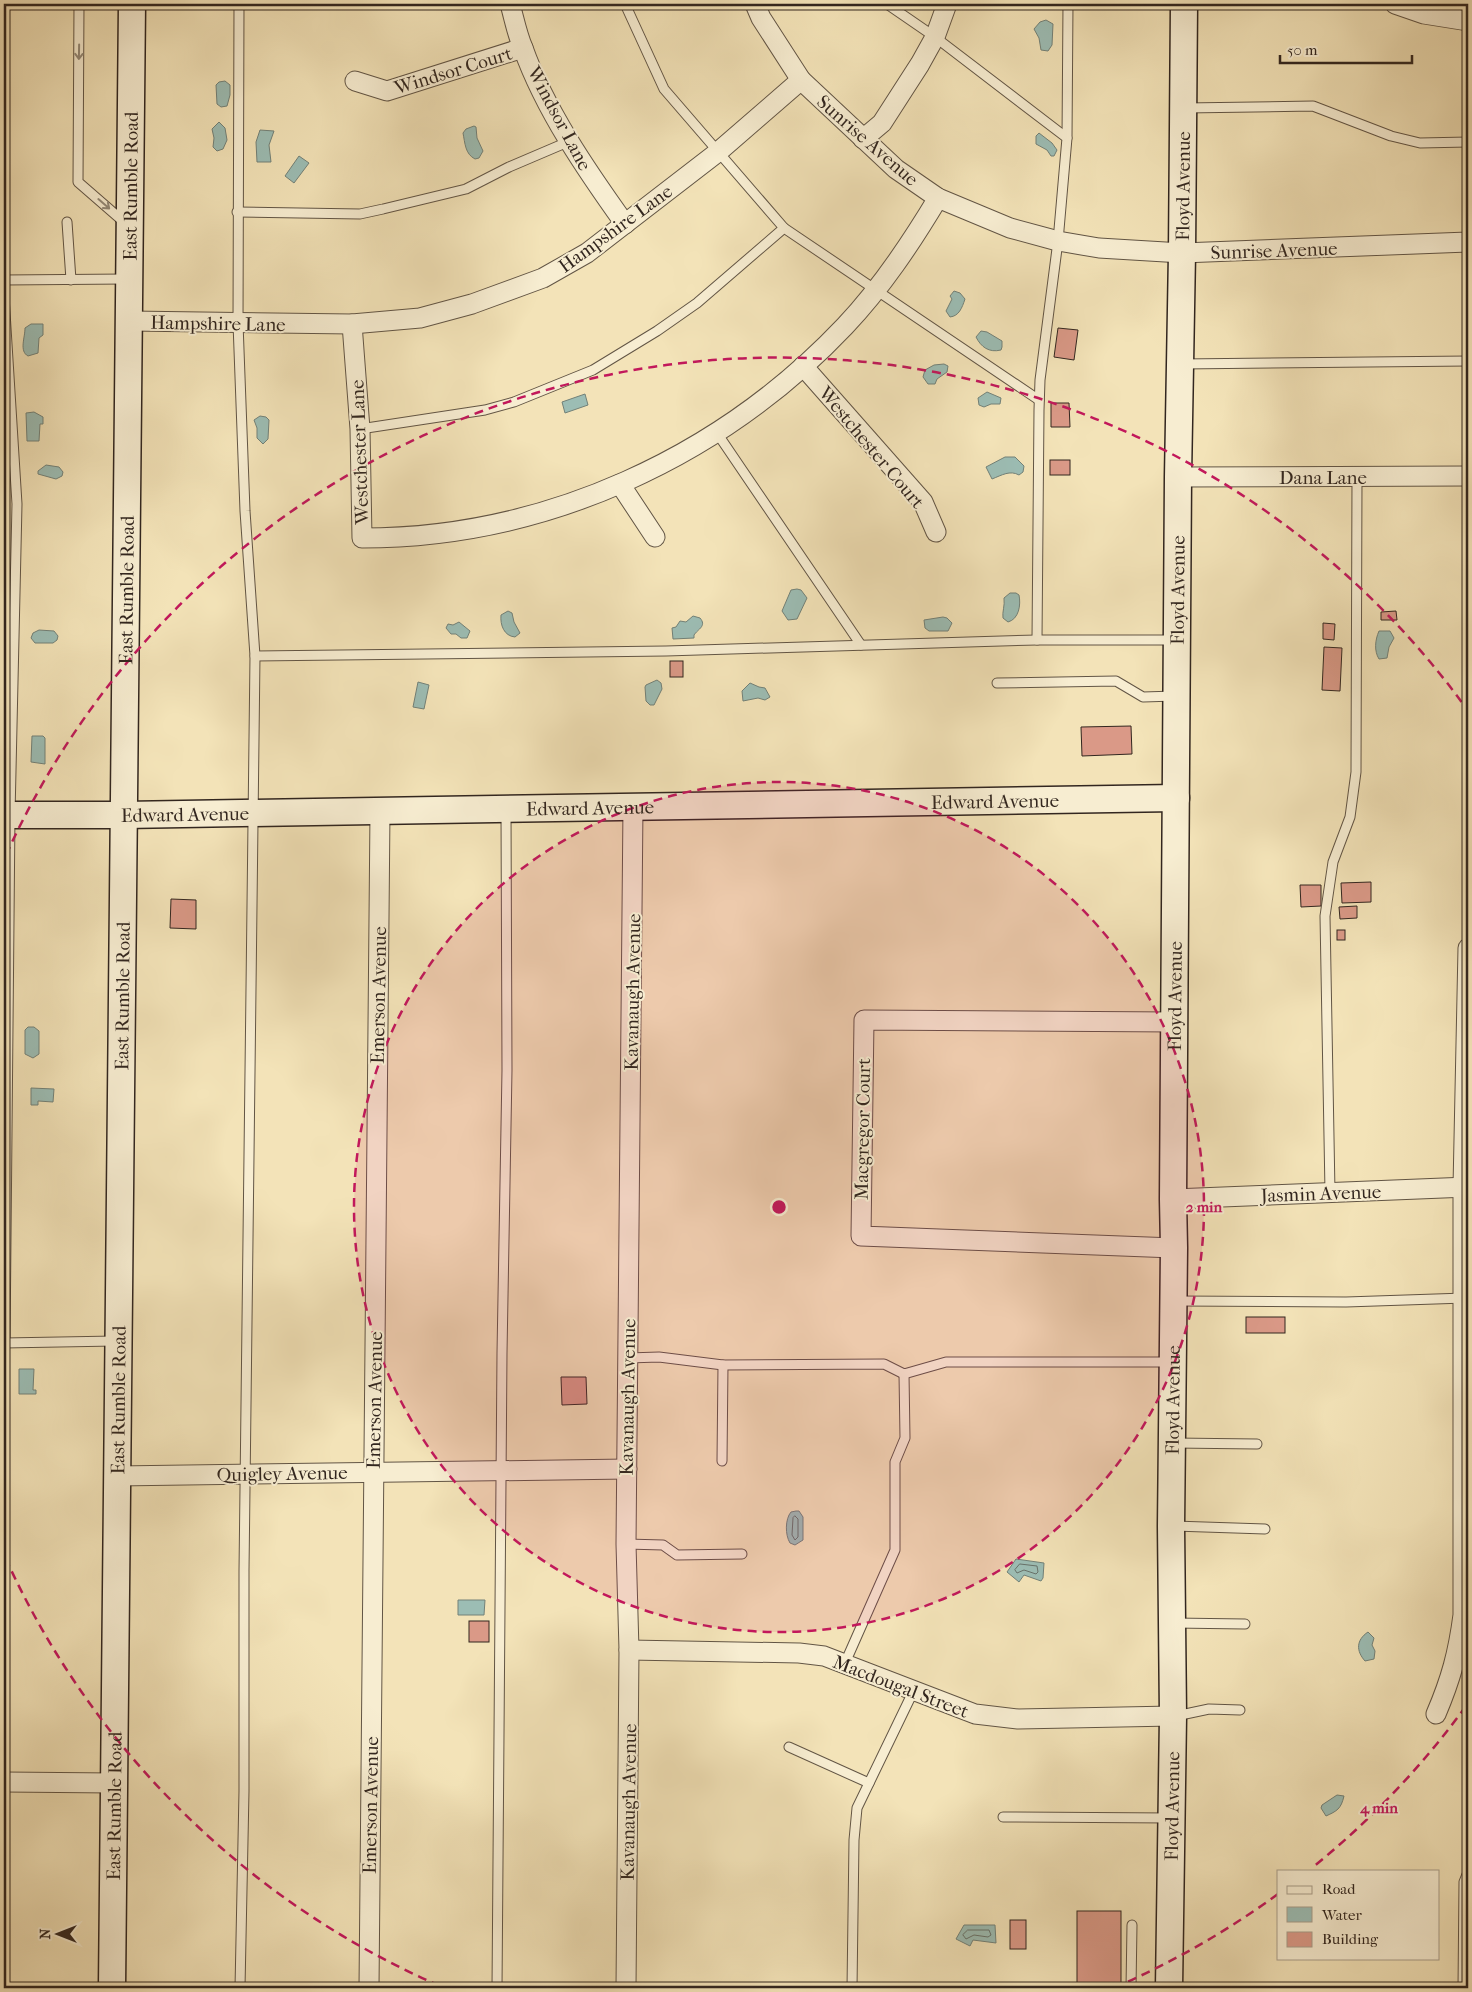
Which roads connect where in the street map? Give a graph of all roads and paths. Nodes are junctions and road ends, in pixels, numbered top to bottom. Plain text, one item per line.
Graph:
1 (79, 4) edge
2 (132, 4) edge
3 (238, 4) edge
4 (510, 4) edge
5 (624, 4) edge
6 (755, 4) edge
7 (887, 4) edge
8 (947, 4) edge
9 (1068, 4) edge
10 (1184, 4) edge
11 (1395, 4) edge
12 (1424, 9) edge
13 (1468, 21) edge
14 (935, 37) junction
15 (523, 48) junction
16 (800, 80) junction
17 (354, 81) dead end
18 (1184, 108) junction
19 (1067, 138) junction
20 (863, 139) junction
21 (570, 141) junction
22 (1468, 142) edge
23 (718, 152) junction
24 (938, 198) junction
25 (237, 212) junction
26 (67, 222) dead end
27 (625, 224) junction
28 (130, 227) junction
29 (784, 228) junction
30 (1058, 241) junction
31 (1468, 242) edge
32 (1182, 253) junction
33 (130, 279) junction
34 (4, 280) edge
35 (71, 280) junction
36 (875, 290) junction
37 (4, 296) edge
38 (130, 322) junction
39 (238, 323) junction
40 (352, 324) junction
41 (1468, 361) edge
42 (1179, 364) junction
43 (803, 366) junction
44 (1039, 400) junction
45 (360, 429) junction
46 (717, 433) junction
47 (1468, 476) edge
48 (1178, 477) junction
49 (1357, 478) junction
50 (620, 484) junction
51 (936, 532) dead end
52 (655, 537) dead end
53 (1037, 640) junction
54 (1177, 640) junction
55 (861, 645) junction
56 (255, 656) junction
57 (997, 683) dead end
58 (1176, 696) junction
59 (1176, 798) junction
60 (634, 806) junction
61 (506, 809) junction
62 (380, 811) junction
63 (254, 813) junction
64 (7, 814) edge
65 (124, 815) junction
66 (1468, 948) edge
67 (1175, 1022) junction
68 (1466, 1187) edge
69 (1330, 1192) junction
70 (1173, 1199) junction
71 (1174, 1248) junction
72 (1466, 1298) edge
73 (1173, 1301) junction
74 (118, 1341) junction
75 (4, 1343) edge
76 (628, 1358) junction
77 (1172, 1362) junction
78 (723, 1366) junction
79 (904, 1374) junction
80 (1466, 1402) edge
81 (1172, 1443) junction
82 (1257, 1444) dead end
83 (722, 1462) dead end
84 (627, 1469) junction
85 (502, 1471) junction
86 (373, 1472) junction
87 (246, 1474) junction
88 (117, 1476) junction
89 (1172, 1526) junction
90 (1264, 1529) dead end
91 (626, 1544) junction
92 (742, 1554) dead end
93 (1174, 1623) junction
94 (1245, 1624) dead end
95 (629, 1650) junction
96 (845, 1663) junction
97 (913, 1692) junction
98 (1240, 1710) dead end
99 (1436, 1714) dead end
100 (1173, 1716) junction
101 (789, 1747) dead end
102 (4, 1782) edge
103 (113, 1784) junction
104 (869, 1784) junction
105 (1003, 1817) dead end
106 (1170, 1818) junction
107 (1468, 1872) edge
108 (1132, 1925) dead end
109 (112, 1988) edge
110 (240, 1988) edge
111 (369, 1988) edge
112 (497, 1988) edge
113 (626, 1988) edge
114 (852, 1988) edge
115 (1131, 1988) edge
116 (1169, 1988) edge
117 (1463, 1988) edge

1 -> 28 lane
2 - 28 street, East Rumble Road
3 - 25 lane
4 - 15 street, Windsor Lane
5 - 23 lane
6 - 16 street, Sunrise Avenue
7 - 14 lane
8 - 14 street
9 - 19 lane
10 - 18 street, Floyd Avenue
11 - 12 street
12 - 13 street
14 - 19 lane
14 - 20 street
15 - 17 street, Windsor Court
15 - 21 street, Windsor Lane
16 - 20 street, Sunrise Avenue
16 - 23 street, Hampshire Lane
18 - 22 lane
18 - 32 street, Floyd Avenue
19 - 30 lane
20 - 24 street, Sunrise Avenue
21 - 25 lane
21 - 27 street, Windsor Lane
23 - 27 street, Hampshire Lane
23 - 29 lane
24 - 30 street, Sunrise Avenue
24 - 36 street, Westchester Lane
25 - 39 lane
26 - 35 lane
27 - 40 street, Hampshire Lane
28 - 33 street, East Rumble Road
29 - 36 lane
29 - 45 lane
30 - 32 street, Sunrise Avenue
30 - 44 lane
31 - 32 street, Sunrise Avenue
32 - 42 street, Floyd Avenue
33 - 35 lane
33 - 38 street, East Rumble Road
34 - 35 lane
36 - 43 street, Westchester Lane
36 - 44 lane
37 - 64 lane
38 - 39 street, Hampshire Lane
38 - 65 street, East Rumble Road
39 - 40 street, Hampshire Lane
39 - 56 lane
40 - 45 street, Westchester Lane
41 - 42 lane
42 - 48 street, Floyd Avenue
43 - 46 street, Westchester Lane
43 - 51 street, Westchester Court
44 - 53 lane
45 - 50 street, Westchester Lane
46 - 50 street, Westchester Lane
46 - 55 lane
47 - 49 street, Dana Lane
48 - 49 street, Dana Lane
48 - 54 street, Floyd Avenue
49 - 69 lane
50 - 52 street
53 - 54 lane
53 - 55 lane
54 - 58 street, Floyd Avenue
55 - 56 lane
56 - 63 lane
57 - 58 lane
58 - 59 street, Floyd Avenue
59 - 60 street, Edward Avenue
59 - 67 street, Floyd Avenue
60 - 61 street, Edward Avenue
60 - 76 street, Kavanaugh Avenue
61 - 62 street, Edward Avenue
61 - 85 lane
62 - 63 street, Edward Avenue
62 - 86 street, Emerson Avenue
63 - 65 street, Edward Avenue
63 - 87 lane
64 - 65 street, Edward Avenue
64 - 75 lane
65 - 74 street, East Rumble Road
66 - 68 street
67 - 70 street, Floyd Avenue
67 - 71 street, Macgregor Court
68 - 69 street, Jasmin Avenue
68 - 72 street
69 - 70 street, Jasmin Avenue
70 - 71 street, Floyd Avenue
71 - 73 street, Floyd Avenue
72 - 73 lane
72 - 80 street
73 - 77 street, Floyd Avenue
74 - 75 lane
74 - 88 street, East Rumble Road
76 - 78 lane
76 - 84 street, Kavanaugh Avenue
77 - 79 lane
77 - 81 street, Floyd Avenue
78 - 79 lane
78 - 83 lane
79 - 96 lane
80 - 99 street
81 - 82 lane
81 - 89 street, Floyd Avenue
84 - 85 street, Quigley Avenue
84 - 91 street, Kavanaugh Avenue
85 - 86 street, Quigley Avenue
85 - 112 lane
86 - 87 street, Quigley Avenue
86 - 111 street, Emerson Avenue
87 - 88 street, Quigley Avenue
87 - 110 lane
88 - 103 street, East Rumble Road
89 - 90 lane
89 - 93 street, Floyd Avenue
91 - 92 lane
91 - 95 street, Kavanaugh Avenue
93 - 94 lane
93 - 100 street, Floyd Avenue
95 - 96 street, Macdougal Street
95 - 113 street, Kavanaugh Avenue
96 - 97 street, Macdougal Street
97 - 100 street, Macdougal Street
97 - 104 lane
98 - 100 lane
100 - 106 street, Floyd Avenue
101 - 104 lane
102 - 103 street
103 - 109 street, East Rumble Road
104 - 114 lane
105 - 106 lane
106 - 116 street, Floyd Avenue
107 - 117 lane
108 - 115 lane

